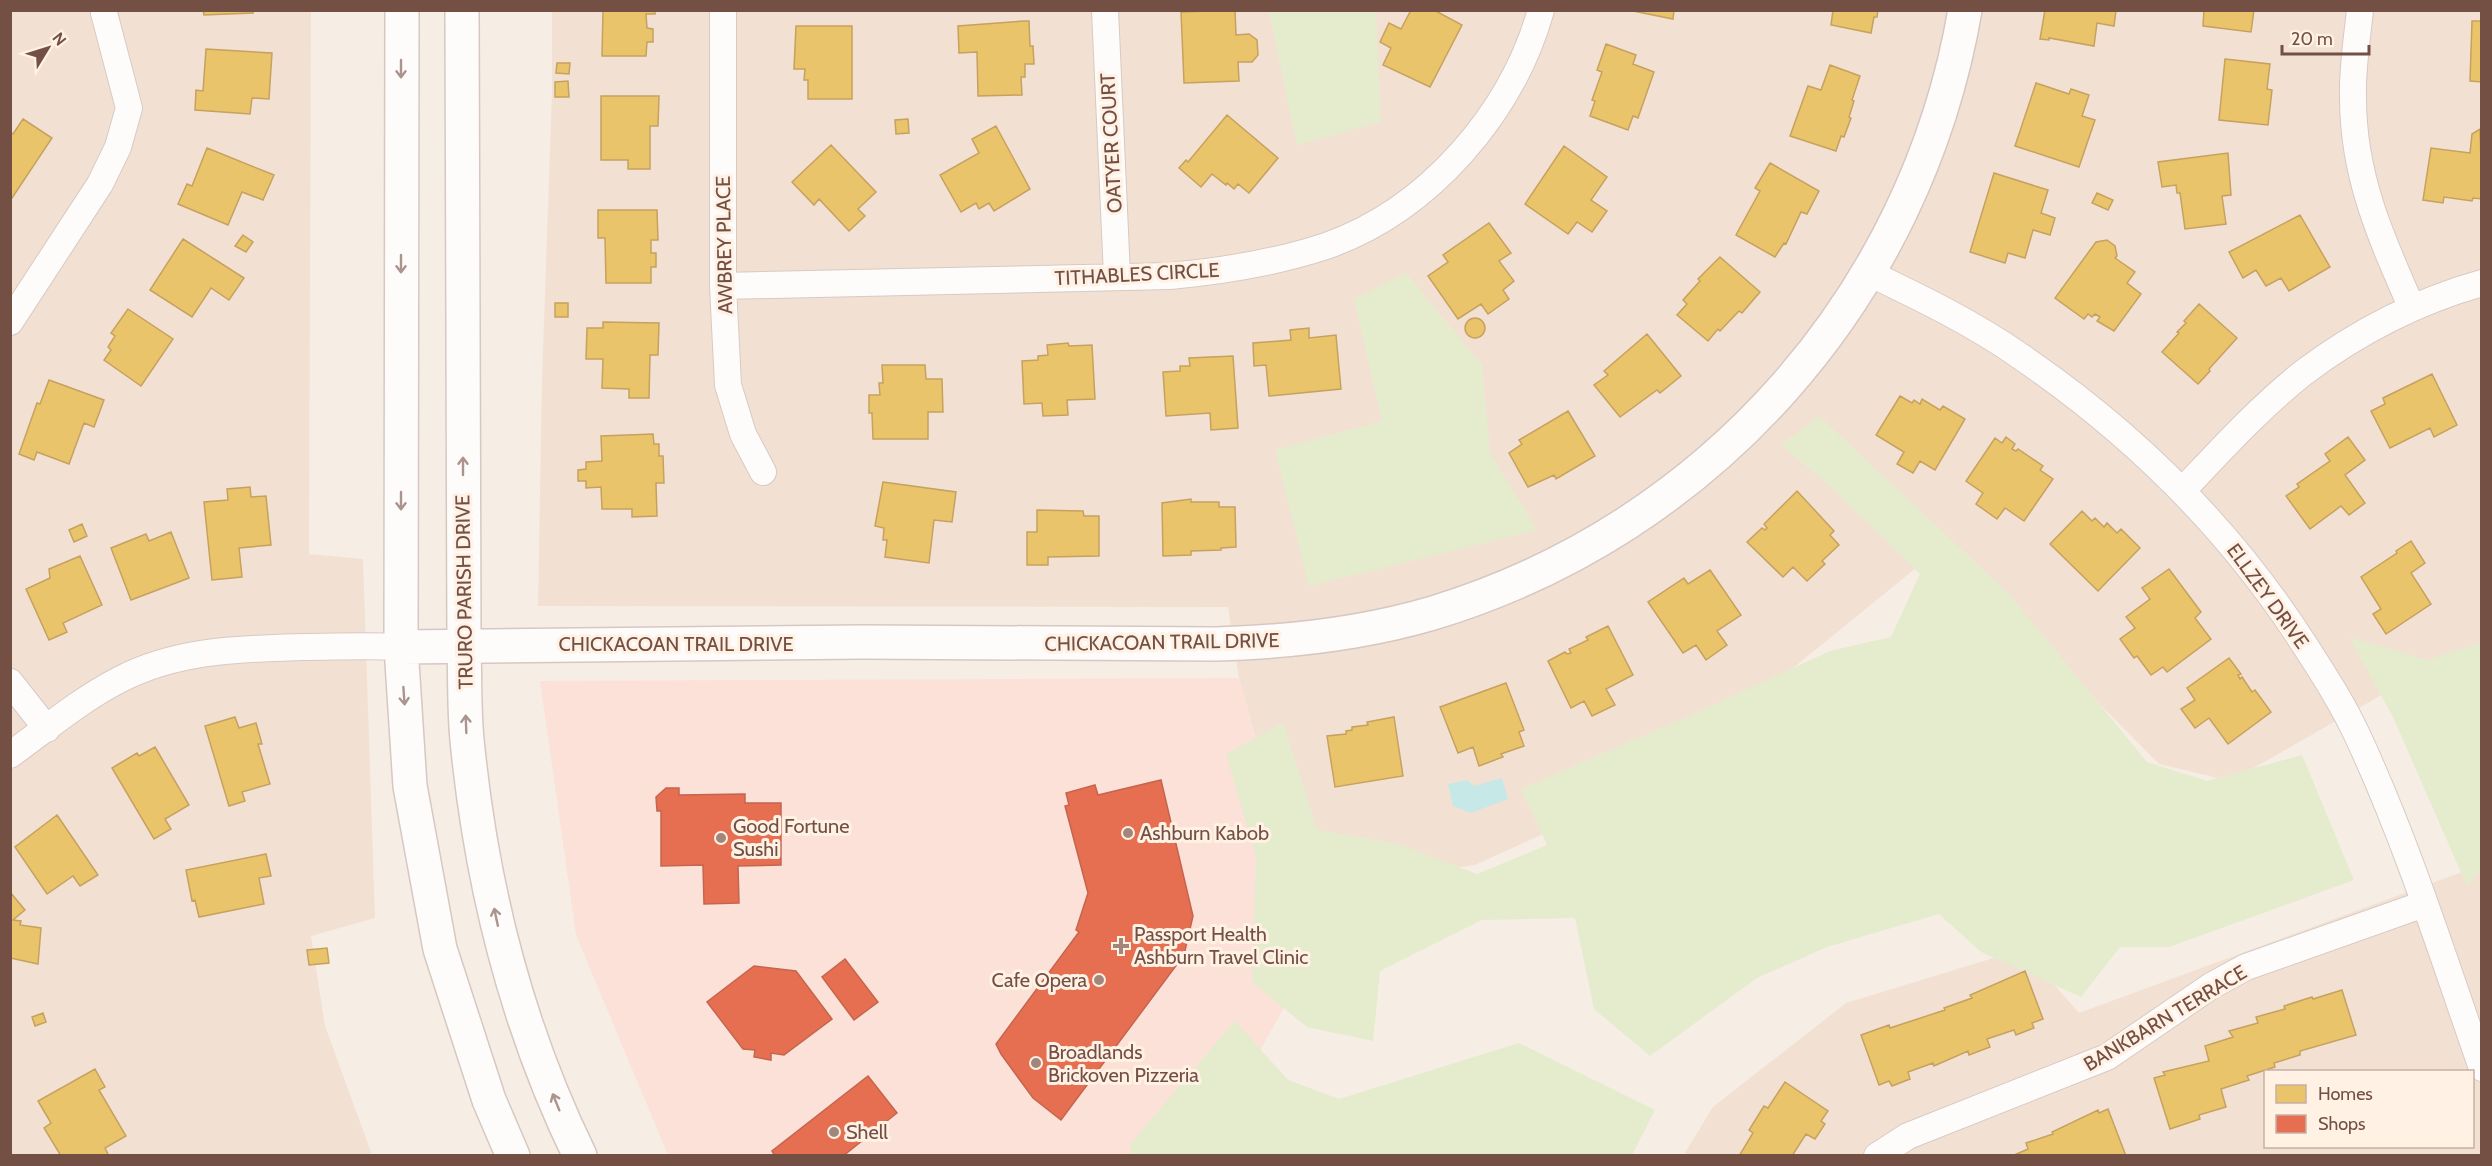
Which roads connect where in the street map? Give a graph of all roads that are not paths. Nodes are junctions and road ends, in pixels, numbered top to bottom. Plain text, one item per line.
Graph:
1 (402, 10) edge
2 (462, 10) edge
3 (723, 10) edge
4 (1105, 10) edge
5 (1541, 10) edge
6 (1965, 10) edge
7 (2360, 10) edge
8 (104, 13) dead end
9 (1869, 273) junction
10 (1117, 276) junction
11 (2481, 283) edge
12 (723, 286) junction
13 (2412, 308) junction
14 (10, 322) edge
15 (763, 472) dead end
16 (2182, 491) junction
17 (464, 645) junction
18 (401, 647) junction
19 (10, 682) edge
20 (47, 729) junction
21 (10, 754) edge
22 (2424, 904) junction
23 (2481, 1068) edge
24 (513, 1155) edge
25 (580, 1155) edge
26 (1877, 1155) edge

1 -> 18 street
17 -> 2 street, TRURO PARISH DRIVE
3 - 12 street, AWBREY PLACE
4 - 10 street, OATYER COURT
5 - 10 street, TITHABLES CIRCLE
6 - 9 street, CHICKACOAN TRAIL DRIVE
7 - 13 street
8 - 14 street
9 - 16 street, ELLZEY DRIVE
9 - 17 street, CHICKACOAN TRAIL DRIVE
10 - 12 street, TITHABLES CIRCLE
11 - 13 street
12 - 15 street, AWBREY PLACE
13 - 16 street
16 - 22 street, ELLZEY DRIVE
17 - 18 street, CHICKACOAN TRAIL DRIVE
25 -> 17 street, TRURO PARISH DRIVE
18 - 20 street
18 -> 24 street
19 - 20 street
20 - 21 street
22 - 23 street, ELLZEY DRIVE
22 - 26 street, BANKBARN TERRACE

